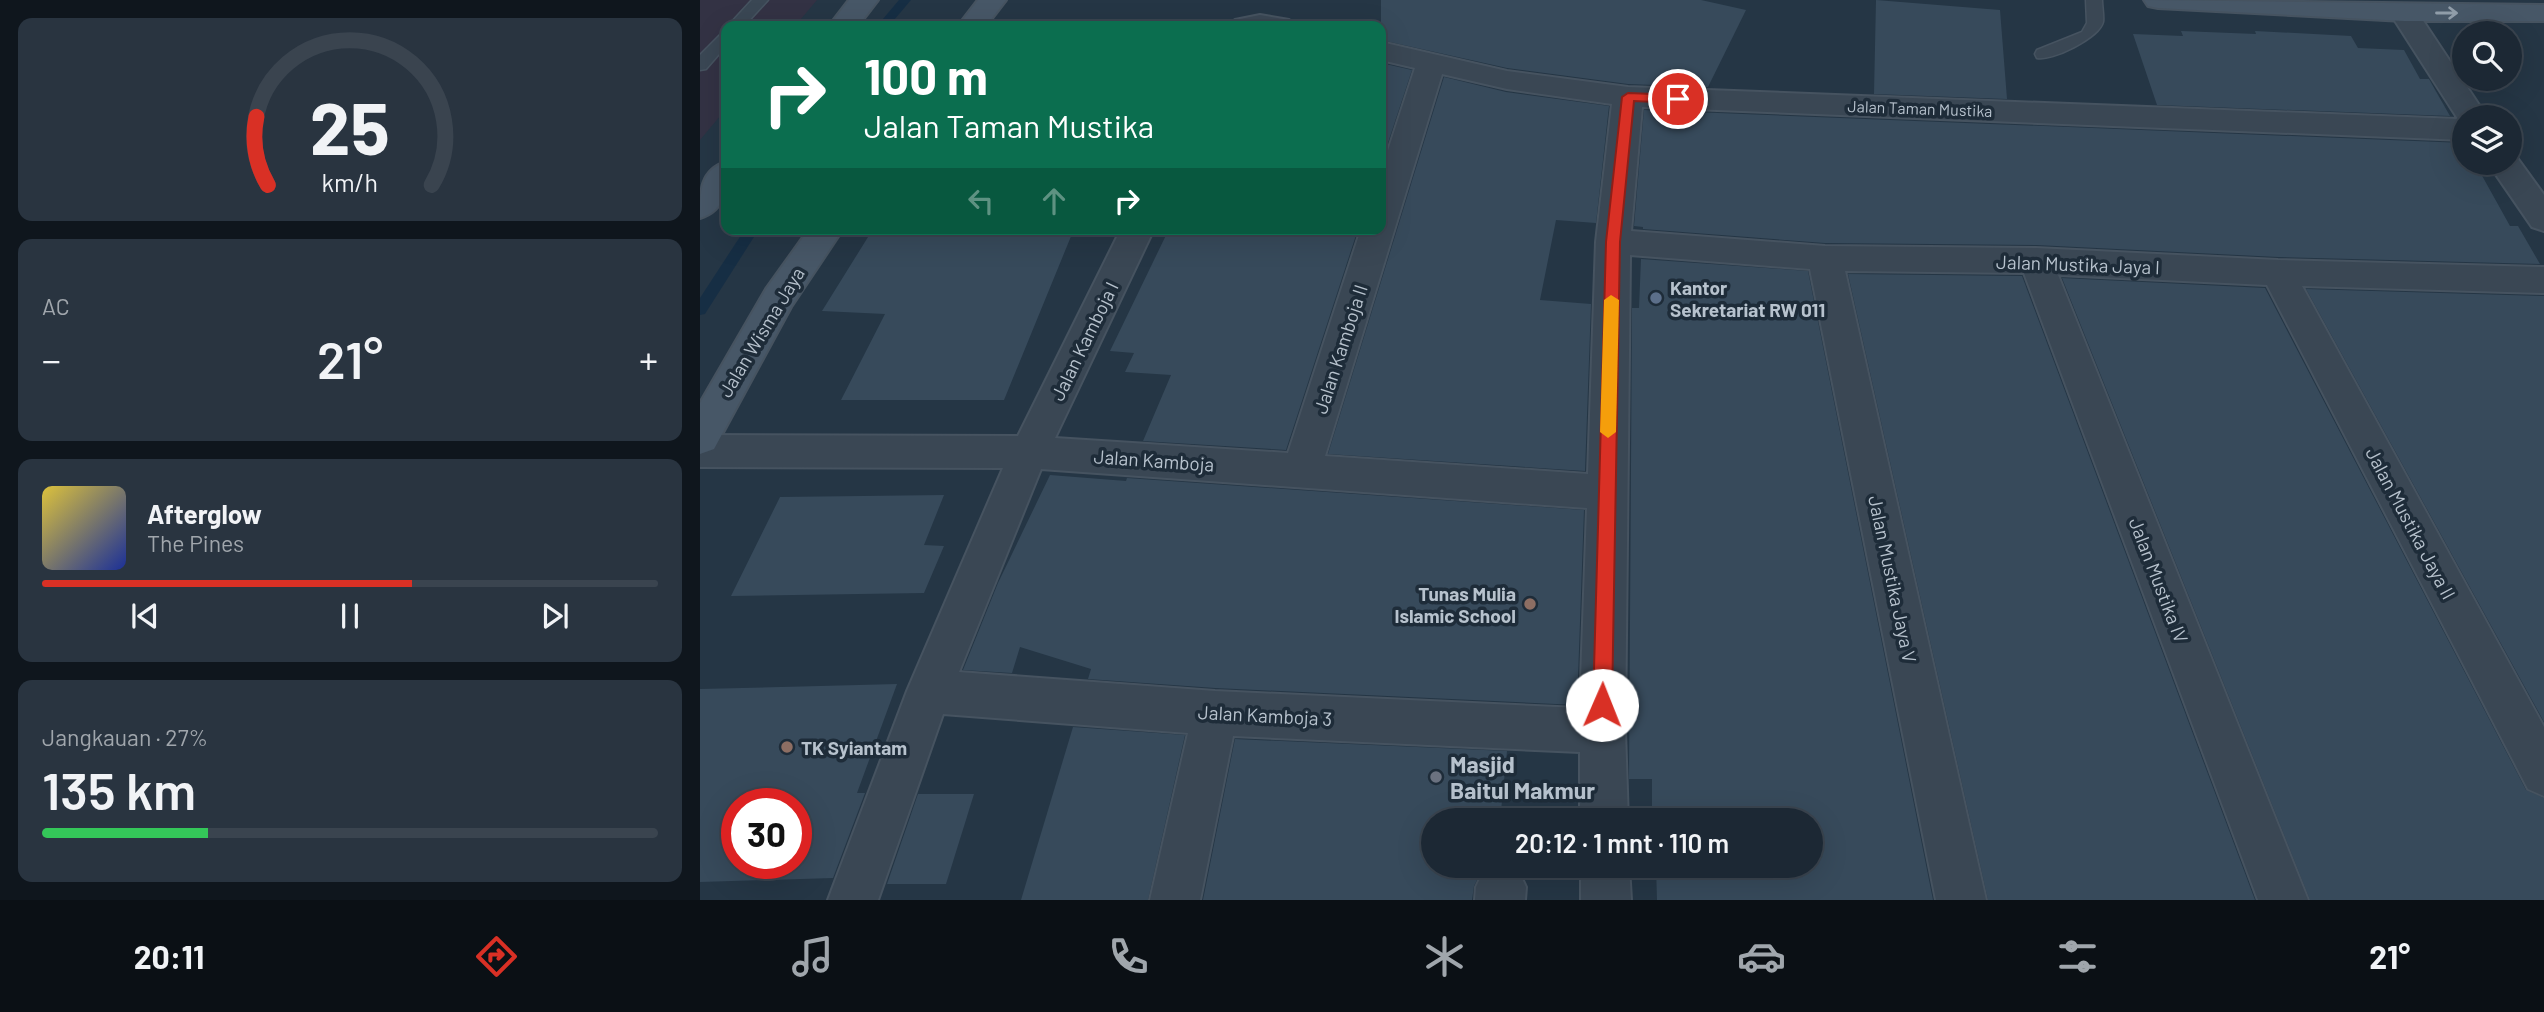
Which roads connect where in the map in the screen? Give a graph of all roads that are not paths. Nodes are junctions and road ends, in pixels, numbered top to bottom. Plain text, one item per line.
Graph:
1 (760, 0) edge
2 (864, 0) edge
3 (992, 0) edge
4 (2094, 0) edge
5 (2168, 0) edge
6 (2404, 13) junction
7 (2544, 13) edge
8 (741, 21) edge
9 (847, 21) edge
10 (976, 21) edge
11 (721, 42) edge
12 (1386, 52) edge
13 (2043, 54) dead end
14 (1431, 64) junction
15 (700, 65) edge
16 (1628, 97) junction
17 (2464, 105) edge
18 (2452, 130) edge
19 (2513, 175) edge
20 (721, 179) edge
21 (1386, 205) edge
22 (700, 206) edge
23 (2541, 210) edge
24 (823, 235) edge
25 (1135, 235) edge
26 (1376, 235) edge
27 (1613, 242) junction
28 (1825, 258) junction
29 (2036, 261) junction
30 (2278, 273) junction
31 (2544, 280) edge
32 (700, 438) edge
33 (700, 451) edge
34 (1029, 452) junction
35 (1302, 470) junction
36 (1606, 492) junction
37 (929, 691) junction
38 (1215, 713) junction
39 (1602, 731) junction
40 (2544, 772) edge
41 (1604, 808) edge
42 (1605, 878) edge
43 (853, 900) edge
44 (1175, 900) edge
45 (1606, 900) edge
46 (1961, 900) edge
47 (2283, 900) edge

1 - 8 lane
2 - 9 street
3 - 10 street
4 - 13 lane
5 - 6 street
6 -> 7 street
6 - 17 street
11 - 15 lane
12 - 14 street, Jalan Taman Mustika
14 - 16 street, Jalan Taman Mustika
14 - 21 street
16 - 18 street, Jalan Taman Mustika
16 - 27 street
19 - 23 street
20 - 22 street
24 - 32 street, Jalan Wisma Jaya
25 - 34 street, Jalan Kamboja I
26 - 35 street, Jalan Kamboja II
27 - 28 street, Jalan Mustika Jaya I
27 - 36 street
28 - 29 street, Jalan Mustika Jaya I
28 - 46 street, Jalan Mustika Jaya V
29 - 30 street, Jalan Mustika Jaya I
29 - 47 street, Jalan Mustika IV
30 - 31 street, Jalan Mustika Jaya I
30 - 40 street, Jalan Mustika Jaya II
33 - 34 street, Jalan Kamboja
34 - 35 street, Jalan Kamboja
34 - 37 street
35 - 36 street, Jalan Kamboja
36 - 39 street
37 - 38 street, Jalan Kamboja 3
37 - 43 street
38 - 39 street, Jalan Kamboja 3
38 - 44 street
39 - 41 street
42 - 45 street

